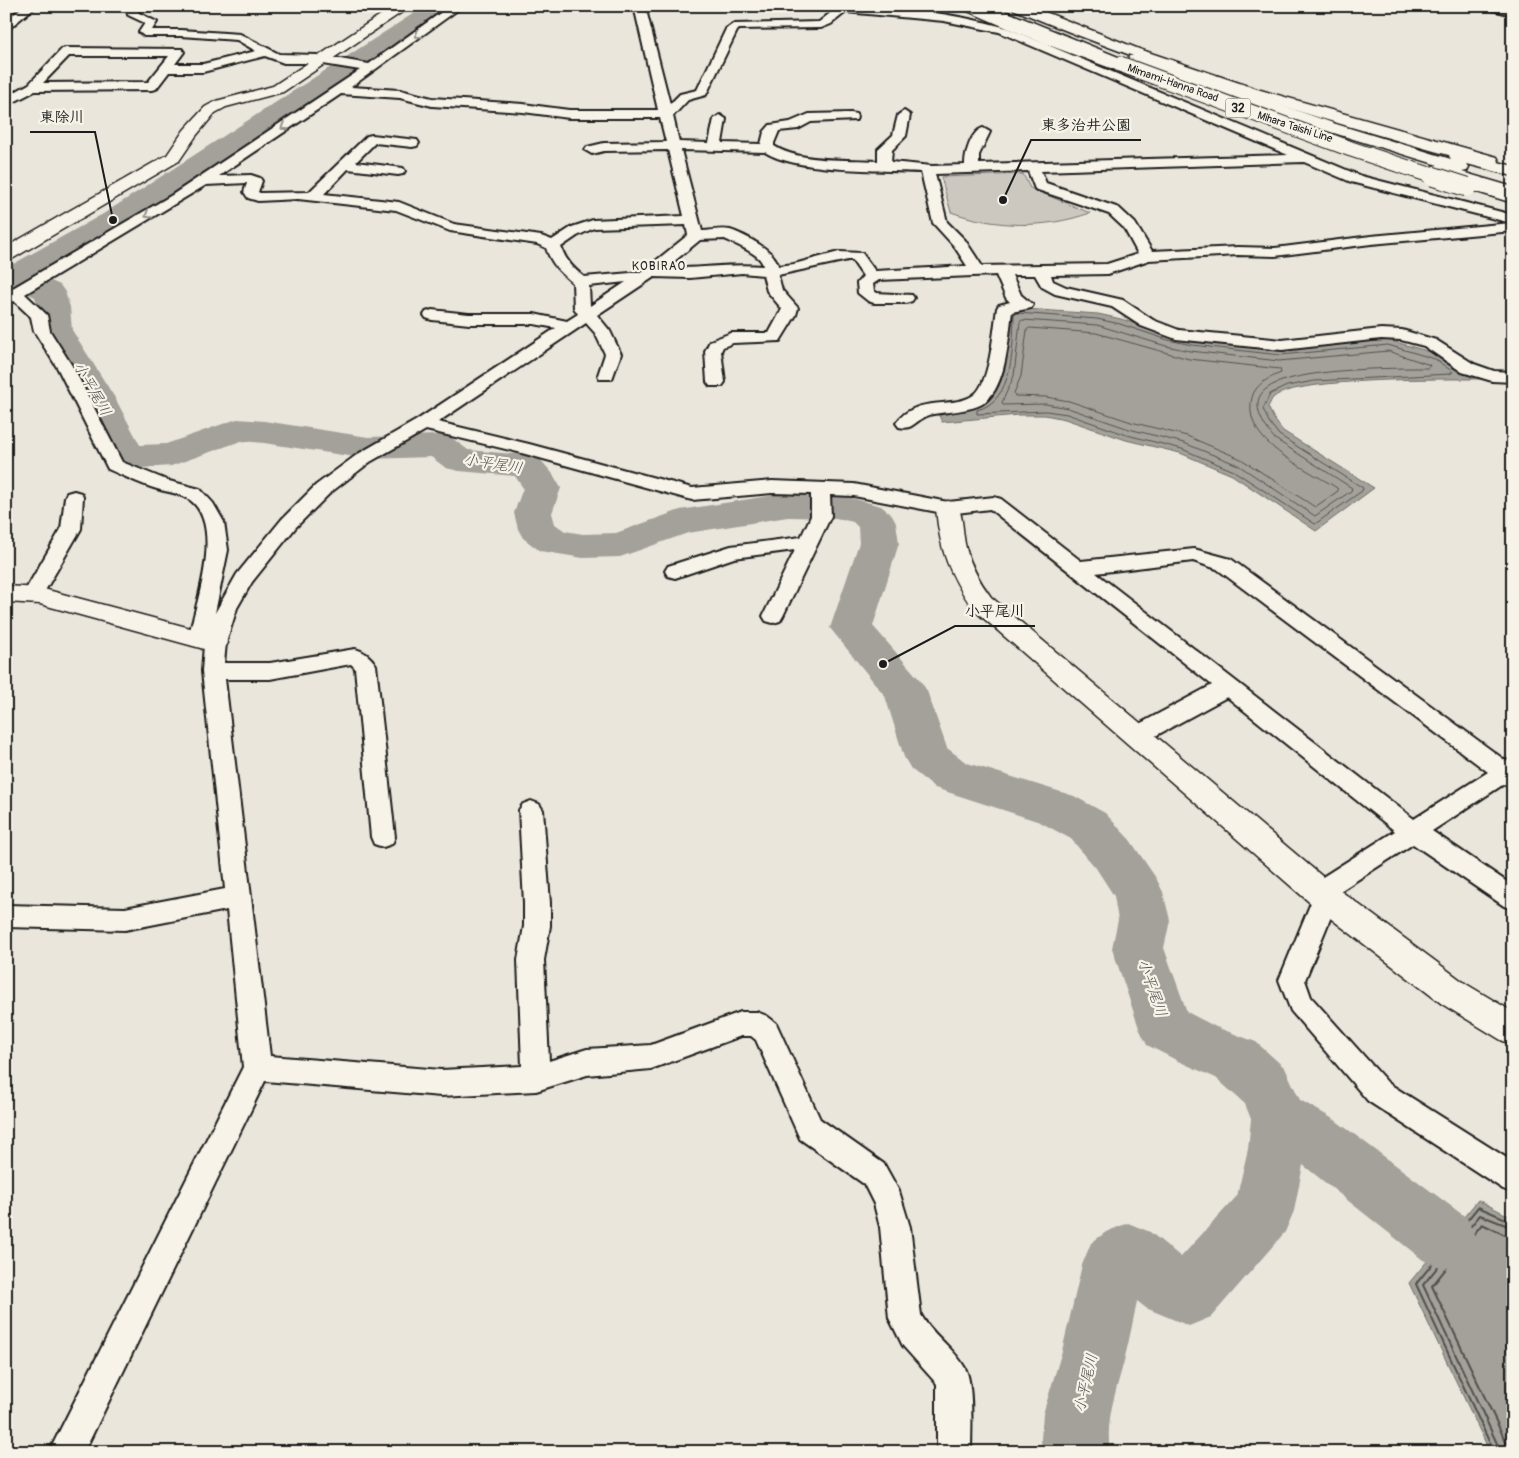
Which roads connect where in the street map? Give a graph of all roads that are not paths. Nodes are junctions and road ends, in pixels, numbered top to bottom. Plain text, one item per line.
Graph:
1 (31, 6) edge
2 (404, 6) edge
3 (458, 6) edge
4 (639, 6) edge
5 (825, 6) edge
6 (968, 6) edge
7 (981, 6) edge
8 (1003, 6) edge
9 (1018, 6) edge
10 (1488, 6) edge
11 (845, 7) edge
12 (133, 10) dead end
13 (1513, 12) edge
14 (7, 25) edge
15 (162, 35) junction
16 (149, 52) junction
17 (267, 52) junction
18 (323, 60) junction
19 (1120, 64) junction
20 (166, 68) junction
21 (372, 68) junction
22 (1182, 77) junction
23 (33, 87) junction
24 (339, 90) junction
25 (6, 102) edge
26 (667, 114) junction
27 (904, 115) dead end
28 (850, 117) dead end
29 (720, 119) dead end
30 (983, 132) dead end
31 (412, 143) dead end
32 (673, 145) junction
33 (715, 146) junction
34 (768, 148) junction
35 (592, 150) dead end
36 (1308, 158) junction
37 (345, 165) junction
38 (884, 166) junction
39 (1033, 166) junction
40 (1513, 167) edge
41 (972, 168) junction
42 (927, 170) junction
43 (398, 171) dead end
44 (1513, 171) edge
45 (202, 181) junction
46 (1513, 182) edge
47 (1513, 192) edge
48 (313, 196) junction
49 (1513, 198) edge
50 (1513, 202) edge
51 (1513, 219) edge
52 (692, 220) junction
53 (1513, 227) edge
54 (696, 236) junction
55 (553, 246) junction
56 (6, 254) edge
57 (1147, 256) junction
58 (976, 270) junction
59 (1002, 270) junction
60 (1041, 271) junction
61 (771, 272) junction
62 (649, 274) junction
63 (871, 277) junction
64 (581, 282) junction
65 (9, 297) edge
66 (906, 298) dead end
67 (587, 314) junction
68 (432, 315) dead end
69 (569, 327) junction
70 (606, 375) dead end
71 (1513, 377) edge
72 (716, 382) dead end
73 (905, 423) dead end
74 (423, 424) junction
75 (820, 489) junction
76 (74, 497) dead end
77 (948, 508) junction
78 (809, 542) junction
79 (1080, 568) junction
80 (675, 571) dead end
81 (6, 594) edge
82 (32, 596) junction
83 (773, 616) dead end
84 (207, 641) junction
85 (213, 671) junction
86 (1229, 686) junction
87 (1138, 735) junction
88 (1510, 773) edge
89 (531, 810) dead end
90 (1413, 831) junction
91 (383, 837) dead end
92 (1322, 894) junction
93 (238, 897) junction
94 (1513, 899) edge
95 (6, 916) edge
96 (1513, 1030) edge
97 (257, 1068) junction
98 (536, 1078) junction
99 (1513, 1179) edge
100 (66, 1452) edge
101 (954, 1452) edge

1 - 14 street
2 - 18 main road
3 -> 21 street
4 - 26 street
5 - 11 main road
6 - 49 main road, Mihara Taishi Line / 32
7 - 19 main road, Mimami-Hanna Road
8 - 22 main road, Mimami-Hanna Road
9 - 40 main road, Mihara Taishi Line / 32
10 - 13 street
11 - 26 street
11 - 36 street
12 - 15 street
15 - 16 street
15 - 17 street
16 - 20 street
16 - 23 street
17 - 18 street
17 - 20 street
18 - 21 street
18 - 56 main road
19 - 47 main road, Mimami-Hanna Road, bridge
19 - 50 main road, bridge
20 - 23 street
21 - 24 street
22 - 44 main road
22 - 46 main road, Mimami-Hanna Road
23 - 25 street
24 - 26 street
24 -> 45 street
26 - 32 street
27 - 38 street
28 - 34 street
29 - 33 street
30 - 41 street
31 - 37 street
32 - 33 street
32 - 35 street
32 - 52 street
33 - 34 street
34 - 38 street
36 - 39 street
36 - 51 street
37 - 43 street
37 - 48 street
38 - 42 street
39 - 41 street
39 - 57 street
41 - 42 street
42 - 58 street
45 - 48 street
45 -> 65 street
48 - 55 street
52 - 54 street
52 - 55 street
53 - 57 street
54 - 61 street
54 - 62 street
55 - 64 street
57 - 60 street
58 - 59 street
58 - 63 street
59 - 60 street
59 - 73 street
60 - 71 street
61 - 62 street
61 - 63 street
61 - 72 street
62 - 64 street
62 - 67 street
63 - 66 street
64 - 67 street
65 - 84 street
67 - 69 street
67 - 70 street
68 - 69 street
69 - 74 street
74 - 75 street
74 - 84 street
75 - 77 street
75 - 78 street
76 - 82 street
77 - 79 street
77 - 87 main road
78 - 80 street
78 - 83 street
79 - 86 street
79 - 88 street
81 - 82 main road
82 - 84 main road
84 - 85 street
85 - 91 street
85 - 93 street
86 - 87 street
86 - 90 street
87 - 92 main road
88 - 90 street
89 - 98 street
90 - 92 street
90 - 94 street
92 - 96 main road
92 - 99 street
93 - 95 street
93 - 97 street
97 - 98 street
97 - 100 street
98 - 101 street

